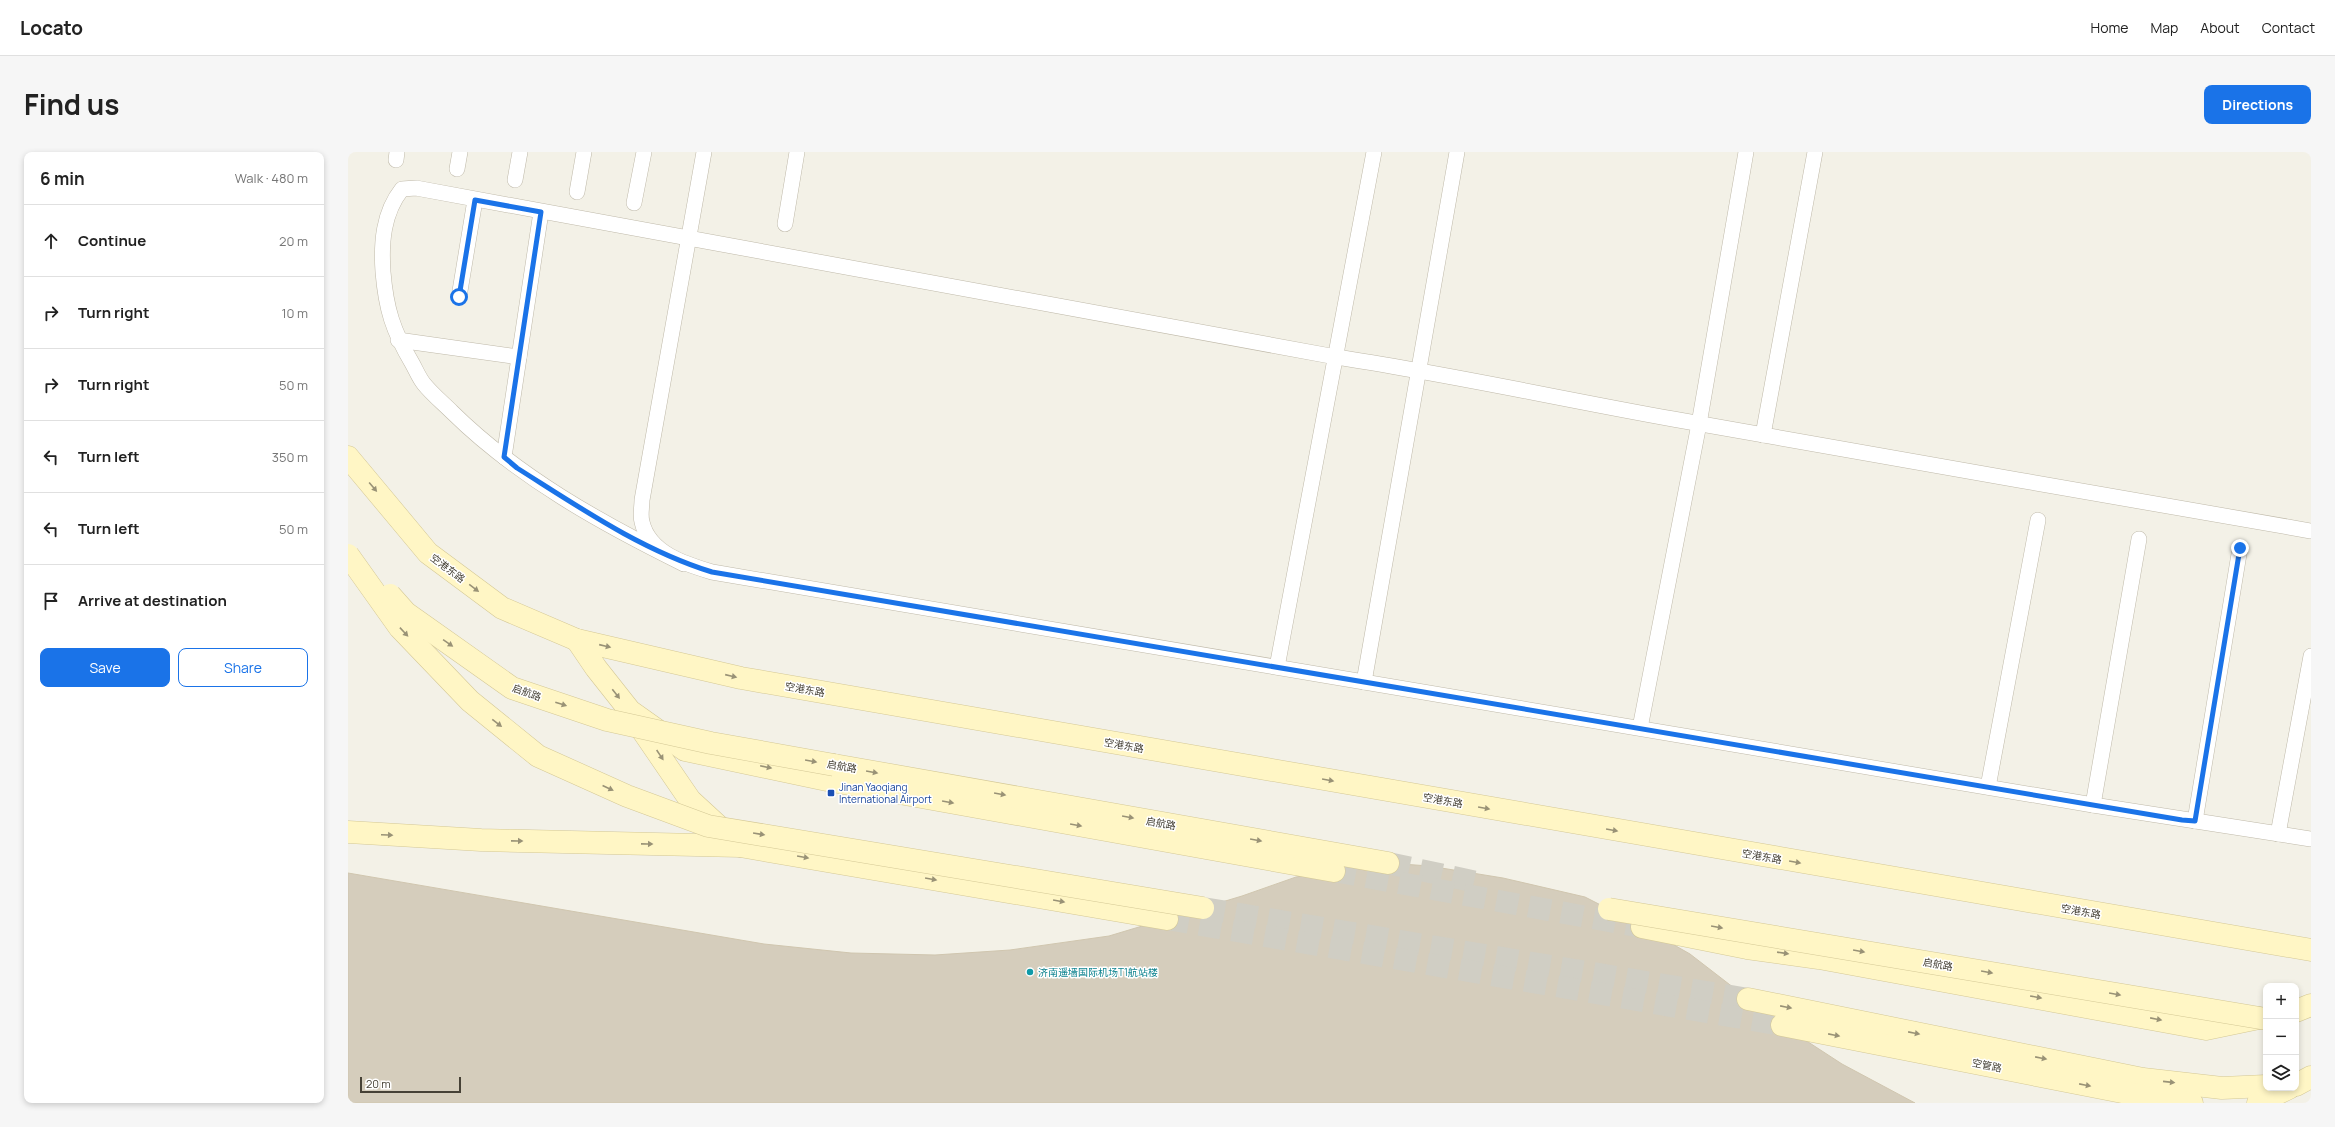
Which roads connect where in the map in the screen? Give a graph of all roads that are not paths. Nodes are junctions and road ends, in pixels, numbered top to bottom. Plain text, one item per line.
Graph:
1 (460, 152) edge
2 (520, 152) edge
3 (584, 152) edge
4 (644, 152) edge
5 (704, 152) edge
6 (797, 152) edge
7 (1374, 152) edge
8 (1456, 152) edge
9 (1746, 152) edge
10 (1815, 152) edge
11 (457, 168) dead end
12 (515, 180) dead end
13 (577, 192) dead end
14 (475, 200) junction
15 (634, 203) dead end
16 (541, 212) junction
17 (785, 224) dead end
18 (689, 240) junction
19 (459, 297) dead end
20 (398, 340) junction
21 (519, 357) junction
22 (1336, 357) junction
23 (1420, 370) junction
24 (1699, 424) junction
25 (1763, 435) junction
26 (348, 457) edge
27 (504, 457) junction
28 (2038, 520) dead end
29 (2311, 530) edge
30 (2139, 539) dead end
31 (2240, 548) dead end
32 (348, 550) edge
33 (348, 555) edge
34 (684, 564) junction
35 (577, 640) junction
36 (2311, 656) edge
37 (1277, 667) junction
38 (1364, 682) junction
39 (630, 711) junction
40 (1640, 728) junction
41 (1988, 787) junction
42 (2093, 805) junction
43 (2195, 821) junction
44 (348, 832) edge
45 (2278, 834) junction
46 (2311, 839) edge
47 (740, 846) junction
48 (1388, 863) tunnel mouth
49 (1334, 871) tunnel mouth
50 (1203, 908) tunnel mouth
51 (1609, 909) dead end
52 (1167, 919) tunnel mouth
53 (1642, 927) tunnel mouth
54 (2311, 950) edge
55 (1748, 999) tunnel mouth
56 (2311, 1005) edge
57 (2299, 1009) edge
58 (2263, 1018) edge
59 (2263, 1019) edge
60 (2299, 1022) edge
61 (2311, 1024) edge
62 (1782, 1025) tunnel mouth
63 (2311, 1077) edge
64 (2299, 1083) edge
65 (2299, 1085) edge
66 (2311, 1085) edge
67 (2263, 1086) edge
68 (2283, 1091) edge
69 (2192, 1103) edge
70 (2258, 1103) edge

1 - 11 lane
2 - 12 lane
3 - 13 lane
4 - 15 lane
5 - 18 lane
6 - 17 lane
7 - 22 lane
8 - 23 lane
9 - 24 lane
10 - 25 lane
14 - 16 lane
14 - 19 lane
14 - 20 lane
16 - 18 lane
16 - 21 lane
18 - 22 lane
18 - 34 lane
20 - 21 lane
20 - 27 lane
21 - 27 lane
22 - 23 lane
22 - 37 lane
23 - 24 lane
23 - 38 lane
24 - 25 lane
24 - 40 lane
25 - 29 lane
26 -> 35 main road, 空港东路
27 - 34 lane
28 - 41 lane
30 - 42 lane
31 - 43 lane
32 -> 48 main road, 启航路, bridge
33 -> 50 main road, bridge
34 - 37 lane
35 -> 39 main road
35 -> 54 main road, 空港东路
36 - 45 lane
37 - 38 lane
38 - 40 lane
39 -> 47 main road
39 -> 49 main road
40 - 41 lane
41 - 42 lane
42 - 43 lane
43 - 45 lane
44 -> 47 main road
45 - 46 lane
47 -> 52 main road
51 -> 58 main road, 启航路, bridge
53 -> 59 main road
55 -> 67 main road
56 - 57 main road
60 - 61 main road
62 -> 69 main road, 空管路
63 - 64 main road
65 - 66 main road
68 - 70 main road

